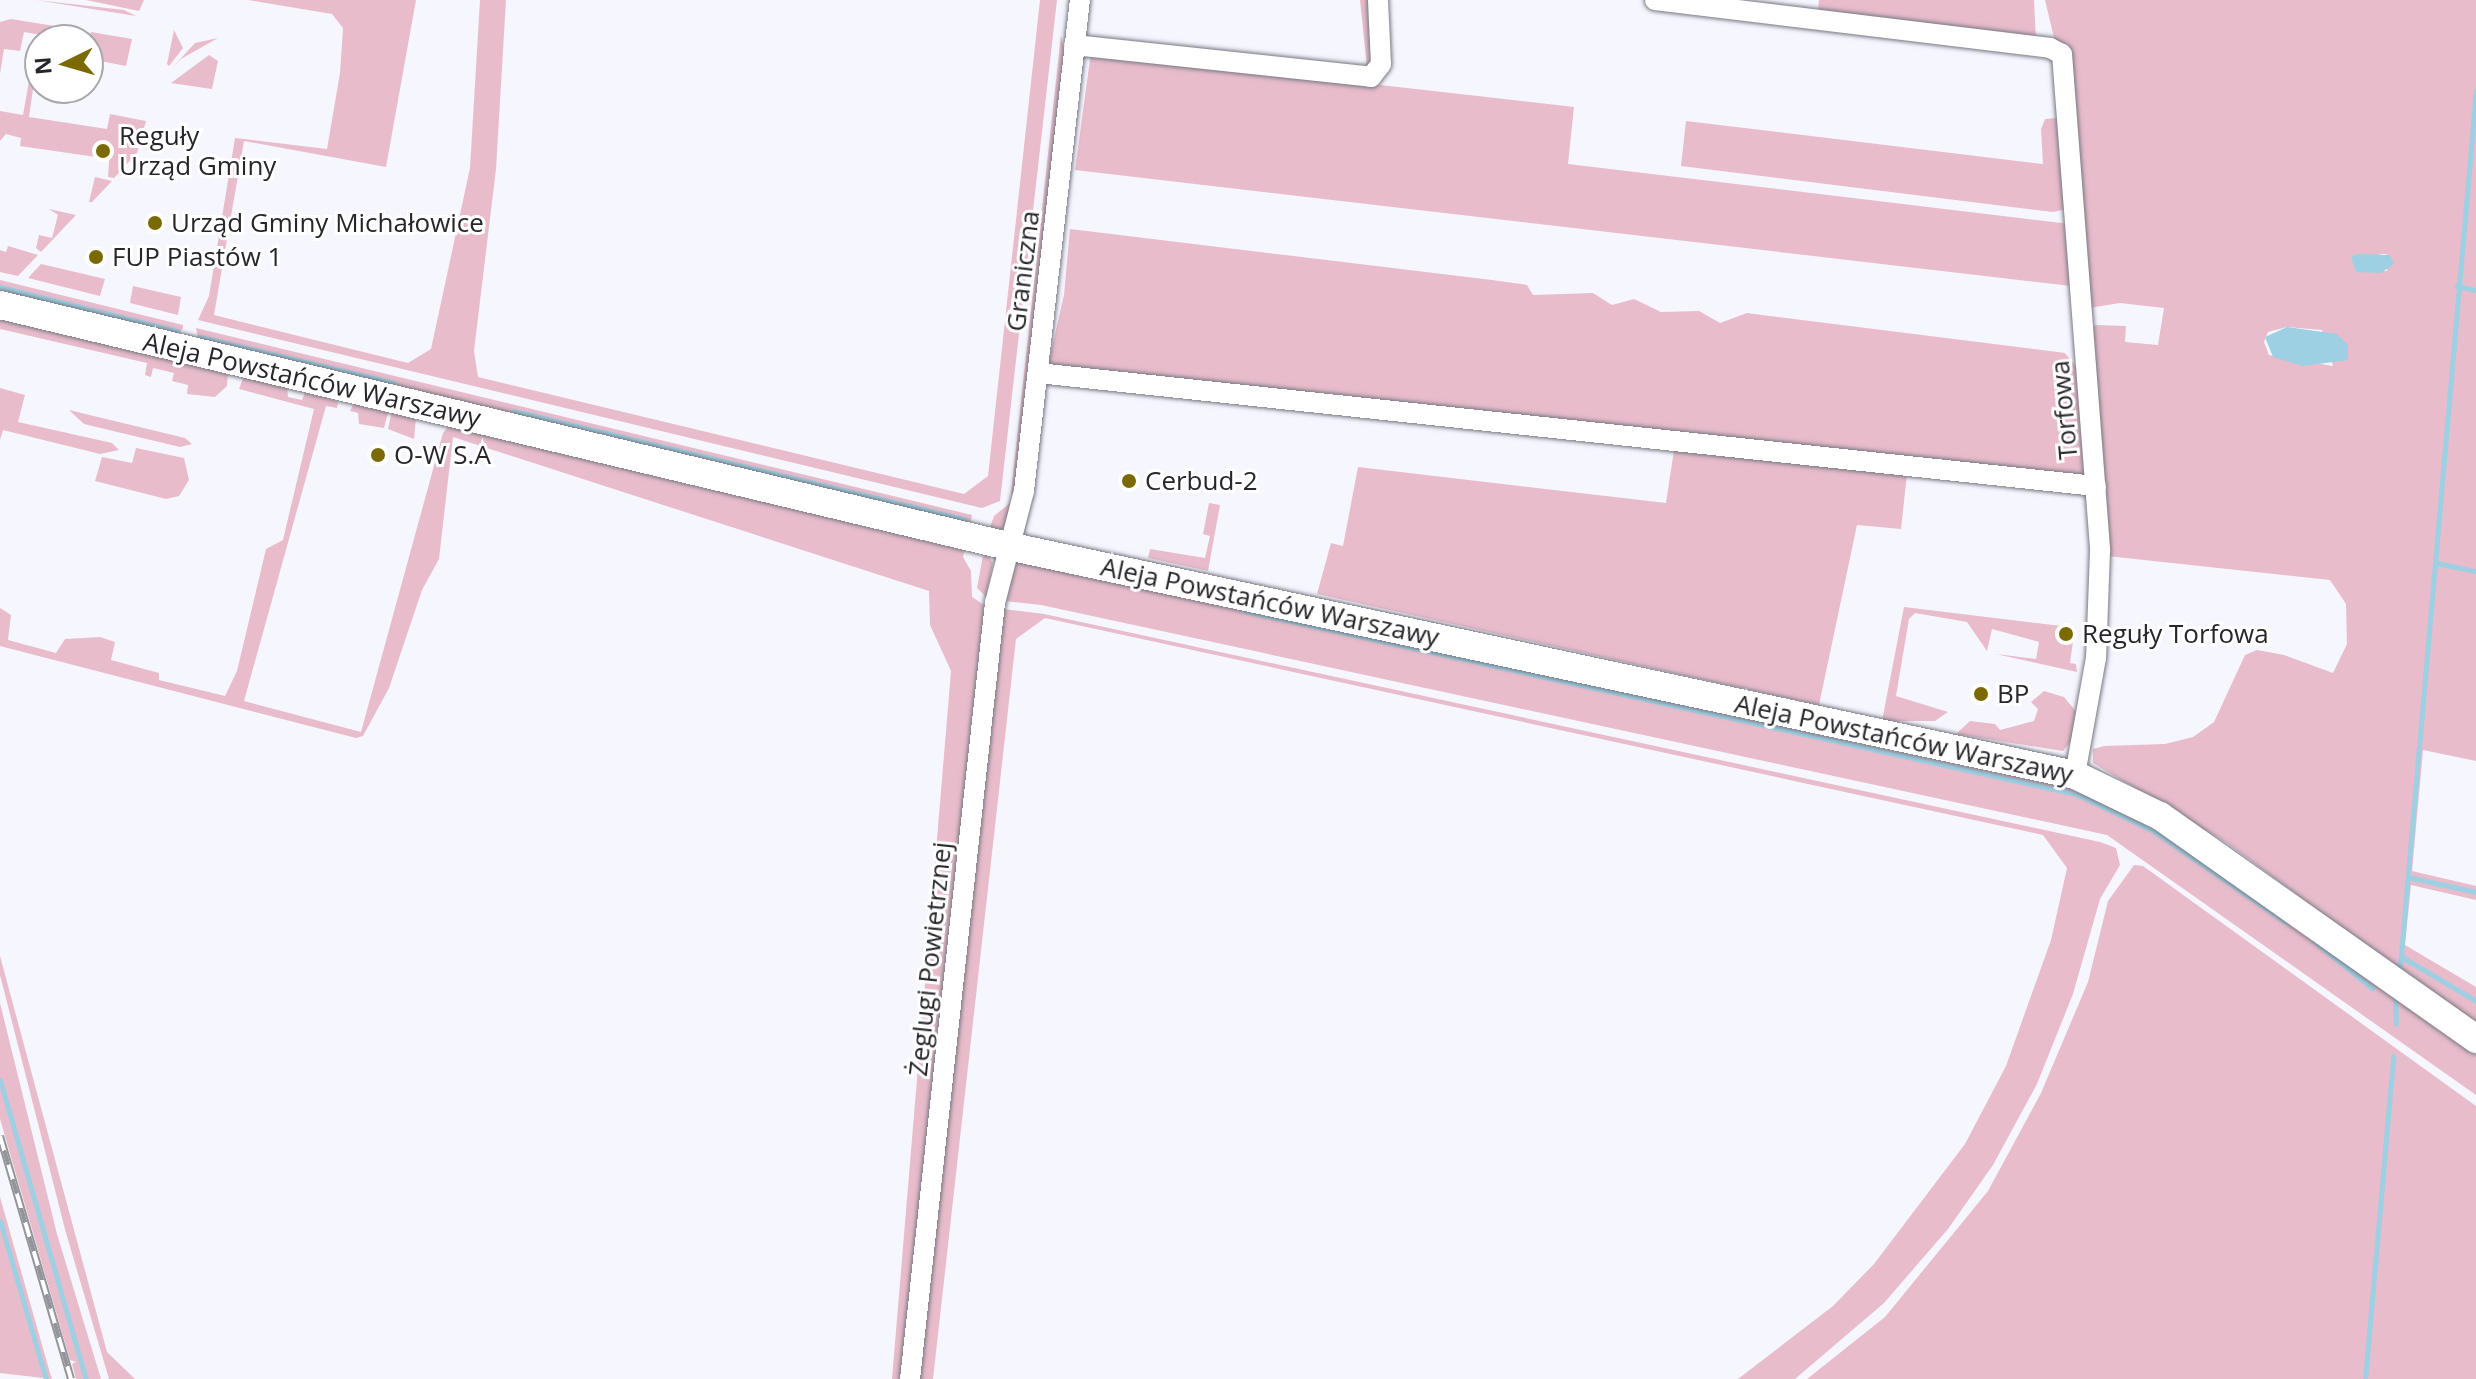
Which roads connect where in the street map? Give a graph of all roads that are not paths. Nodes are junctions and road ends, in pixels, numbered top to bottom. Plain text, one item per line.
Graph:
1 (1080, 0) edge
2 (1378, 0) edge
3 (1655, 0) edge
4 (1074, 45) junction
5 (0, 305) edge
6 (1038, 373) junction
7 (2096, 486) junction
8 (1008, 546) junction
9 (2075, 775) junction
10 (2476, 1039) edge
11 (910, 1379) edge

1 - 4 street, Graniczna
2 - 4 street
3 - 7 street, Torfowa
4 - 6 street, Graniczna
5 - 8 street, Aleja Powstańców Warszawy
6 - 7 street
6 - 8 street, Graniczna
7 - 9 street, Torfowa
8 - 9 street, Aleja Powstańców Warszawy
8 - 11 street, Żeglugi Powietrznej
9 - 10 street, Aleja Powstańców Warszawy

